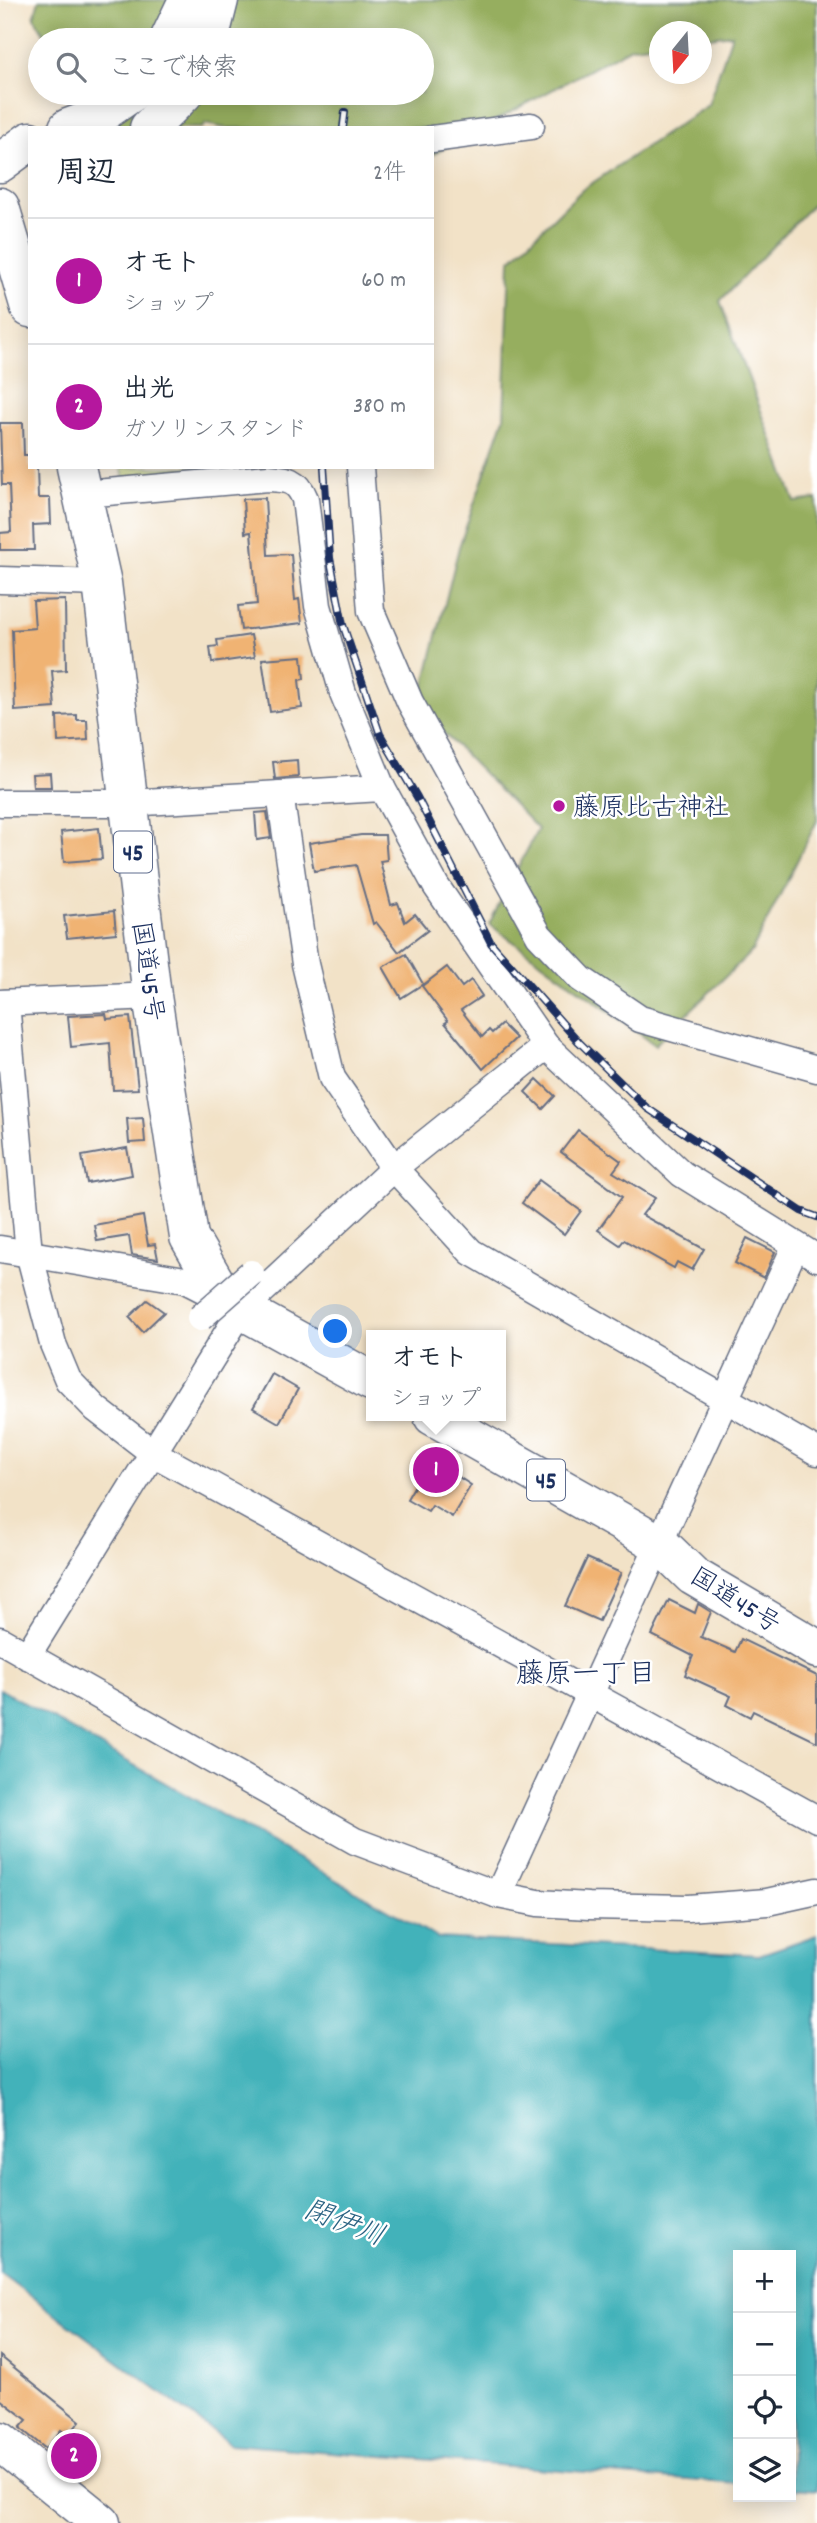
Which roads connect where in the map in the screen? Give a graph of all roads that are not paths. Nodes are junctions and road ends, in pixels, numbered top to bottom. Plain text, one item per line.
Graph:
1 (198, 2) edge
2 (178, 28) edge
3 (206, 28) edge
4 (114, 105) edge
5 (172, 105) edge
6 (73, 126) edge
7 (151, 126) edge
8 (531, 126) dead end
9 (434, 138) edge
10 (28, 142) edge
11 (0, 163) edge
12 (0, 171) edge
13 (28, 172) edge
14 (0, 207) edge
15 (28, 302) edge
16 (360, 469) edge
17 (80, 480) edge
18 (0, 580) edge
19 (102, 583) junction
20 (382, 788) junction
21 (280, 794) junction
22 (0, 803) edge
23 (127, 803) junction
24 (152, 996) junction
25 (3, 1003) edge
26 (546, 1046) junction
27 (817, 1069) edge
28 (394, 1168) junction
29 (0, 1249) edge
30 (806, 1252) edge
31 (29, 1253) junction
32 (251, 1273) dead end
33 (222, 1310) junction
34 (366, 1379) edge
35 (725, 1400) junction
36 (442, 1421) edge
37 (817, 1452) edge
38 (153, 1453) junction
39 (660, 1544) junction
40 (817, 1622) edge
41 (0, 1640) edge
42 (817, 1649) edge
43 (27, 1656) junction
44 (591, 1694) junction
45 (817, 1819) edge
46 (817, 1891) edge
47 (498, 1895) junction
48 (0, 2441) edge
49 (0, 2475) edge
50 (59, 2523) edge
51 (101, 2523) edge

1 - 2 highway
1 - 3 highway
4 - 6 highway
5 - 7 highway
8 - 9 street
10 - 11 highway
12 - 13 highway
14 - 15 highway
16 - 27 street
17 - 19 highway, 国道45号 / 45
17 - 20 street
18 - 19 street
19 - 23 highway, 国道45号 / 45
20 - 21 street
20 - 26 street
21 - 23 street
21 - 28 street
22 - 23 street
23 - 24 highway, 国道45号 / 45
24 - 25 street
24 - 33 highway, 国道45号 / 45
25 - 31 street
26 - 28 street
26 - 30 street
28 - 33 street
28 - 35 street
29 - 31 street
30 - 35 street
31 - 33 street
31 - 38 street
32 - 33 street, bridge
33 - 34 highway
33 - 38 street
35 - 37 street
35 - 39 street
36 - 39 highway, 国道45号 / 45
38 - 43 street
38 - 44 street
39 - 40 highway, 国道45号 / 45
39 - 42 highway, 国道45号 / 45
39 - 44 street
41 - 43 street
43 - 47 street
44 - 45 street
44 - 47 street
46 - 47 street
48 - 51 highway
49 - 50 highway

